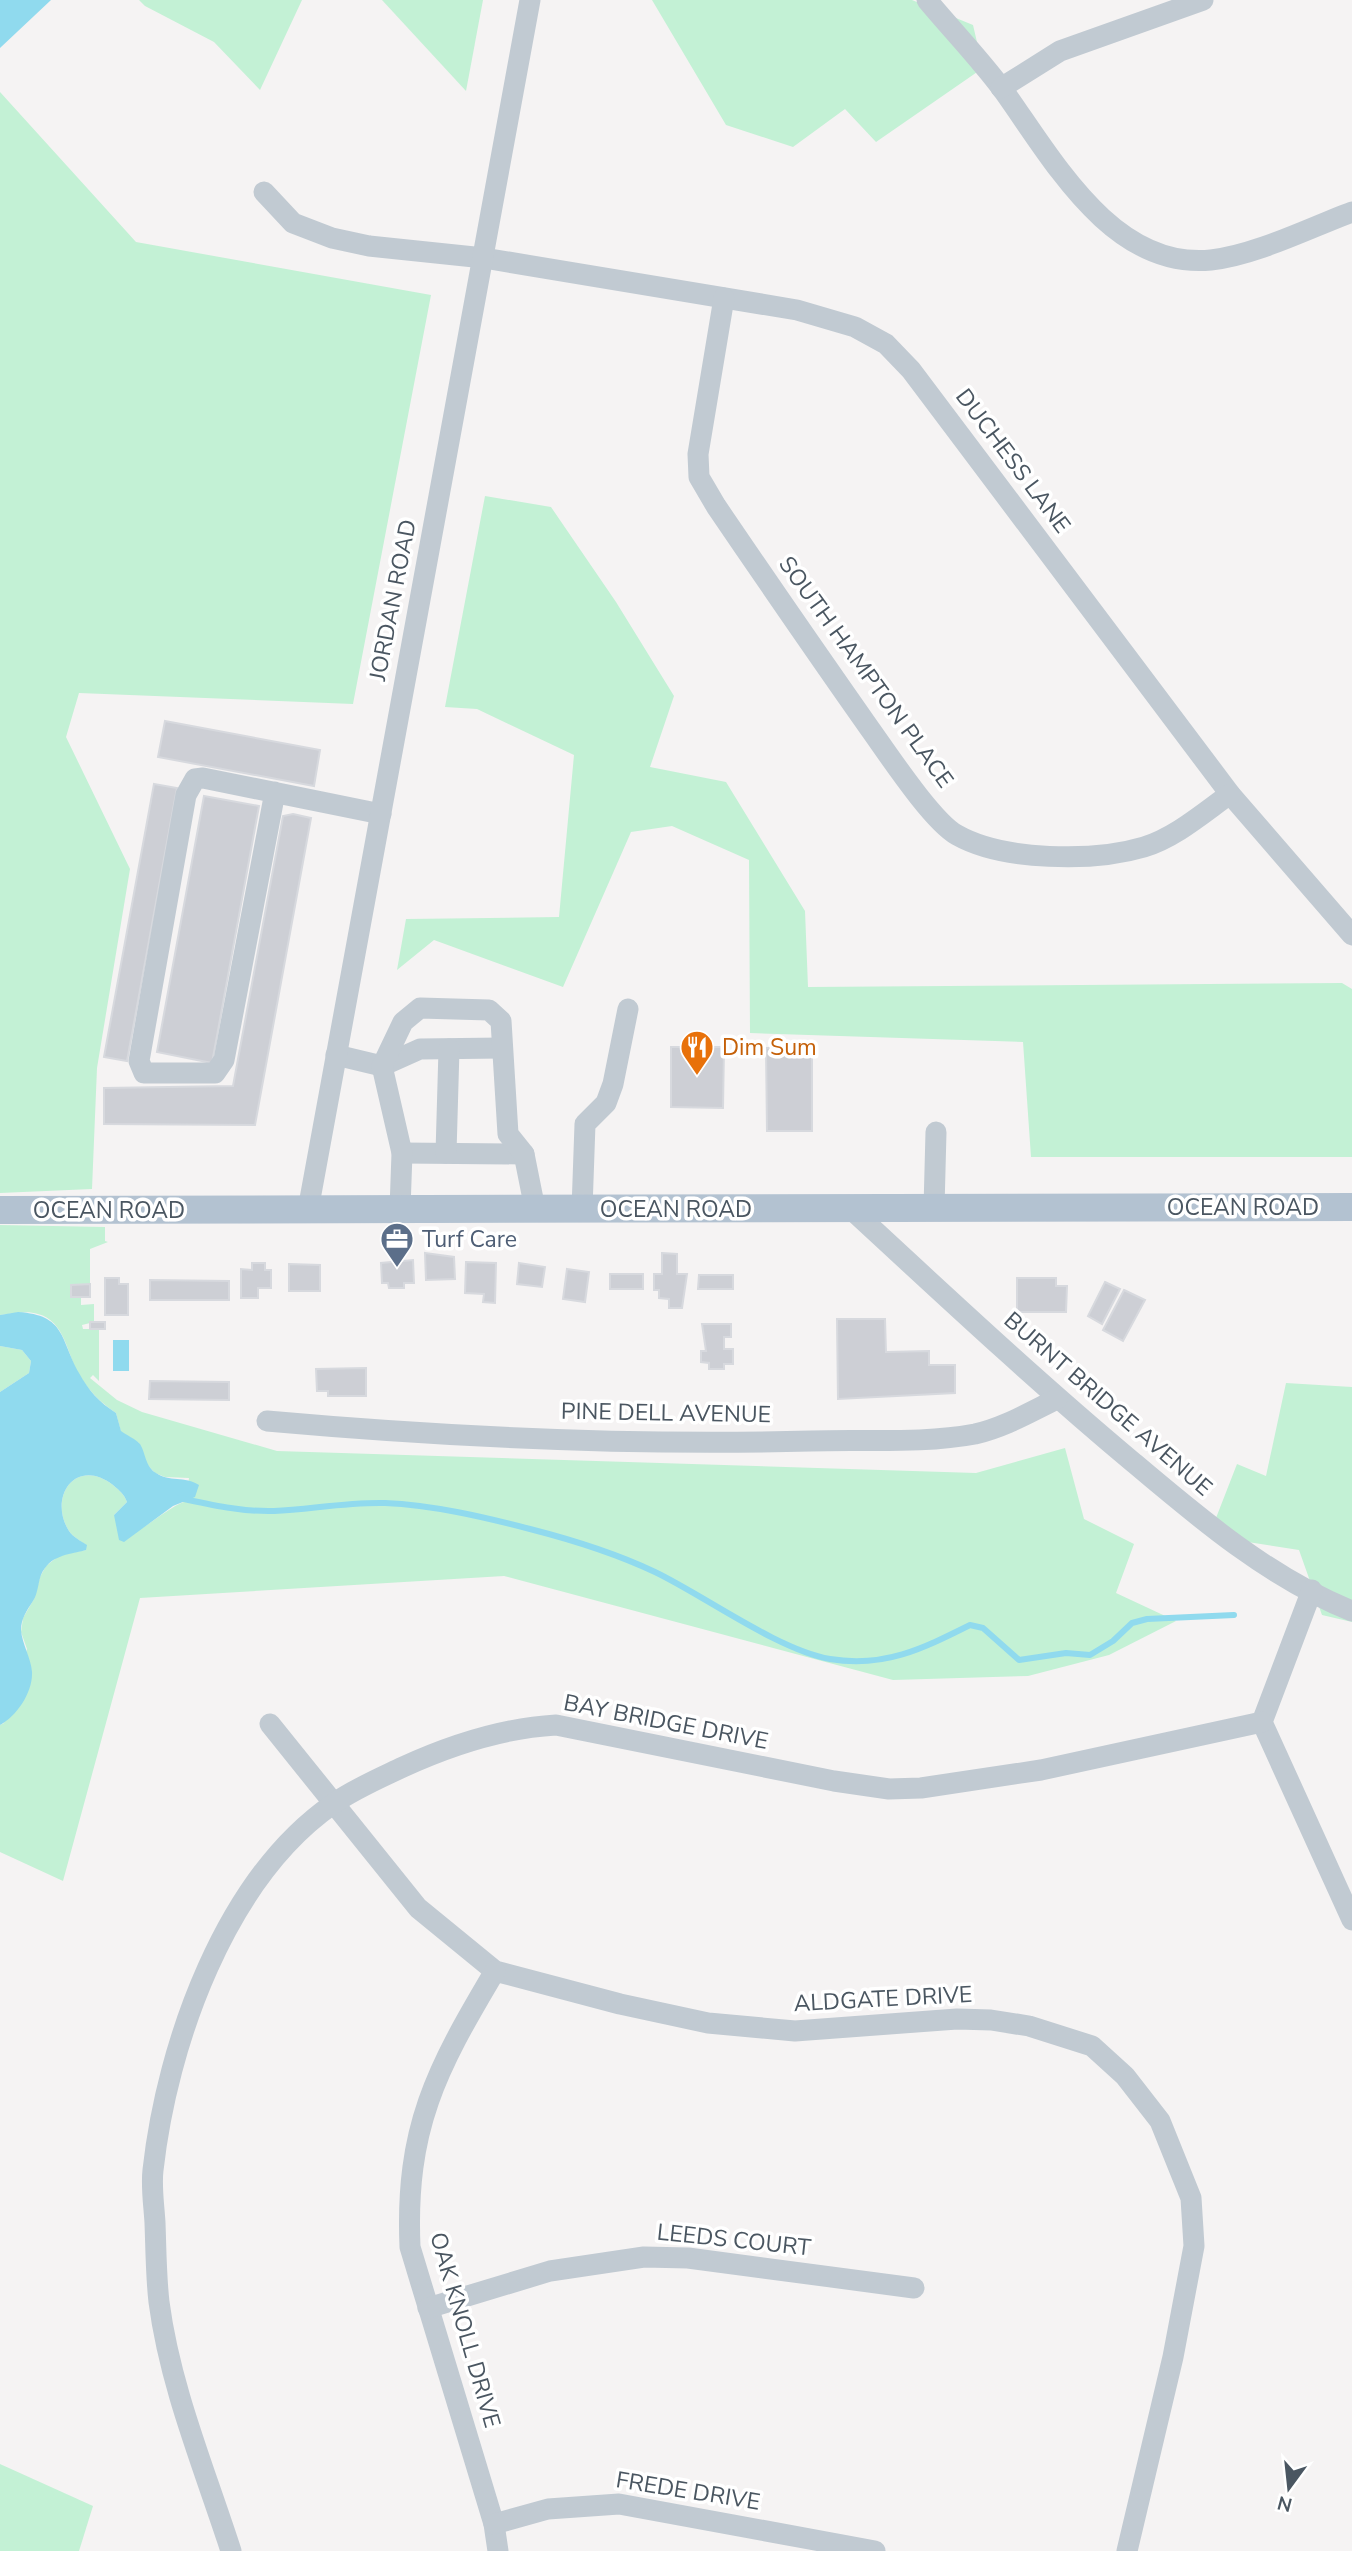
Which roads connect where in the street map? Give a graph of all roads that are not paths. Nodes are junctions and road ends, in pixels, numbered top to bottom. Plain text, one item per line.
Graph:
1 (530, 0) edge
2 (927, 0) edge
3 (1203, 0) edge
4 (1001, 88) junction
5 (264, 192) dead end
6 (1352, 212) edge
7 (484, 258) junction
8 (724, 298) junction
9 (275, 792) junction
10 (1230, 794) junction
11 (381, 814) junction
12 (1352, 935) edge
13 (628, 1009) dead end
14 (502, 1048) junction
15 (449, 1049) junction
16 (336, 1055) junction
17 (382, 1066) junction
18 (936, 1132) dead end
19 (402, 1153) junction
20 (446, 1153) junction
21 (524, 1154) junction
22 (1352, 1207) edge
23 (850, 1208) junction
24 (934, 1208) junction
25 (400, 1209) junction
26 (536, 1209) junction
27 (582, 1209) junction
28 (0, 1210) edge
29 (308, 1210) junction
30 (1057, 1399) junction
31 (267, 1421) dead end
32 (1312, 1590) junction
33 (1352, 1611) edge
34 (1262, 1722) junction
35 (270, 1724) dead end
36 (333, 1804) junction
37 (1352, 1920) edge
38 (495, 1971) junction
39 (914, 2288) dead end
40 (428, 2308) junction
41 (494, 2524) junction
42 (231, 2551) edge
43 (498, 2551) edge
44 (875, 2551) edge
45 (1127, 2551) edge

1 - 7 street, JORDAN ROAD
2 - 4 street
3 - 4 street
4 - 6 street
5 - 7 street, DUCHESS LANE
7 - 8 street, DUCHESS LANE
7 - 11 street, JORDAN ROAD
8 - 10 street, DUCHESS LANE
8 - 10 street, SOUTH HAMPTON PLACE
9 - 9 street
9 - 11 street
10 - 12 street, DUCHESS LANE
11 - 16 street, JORDAN ROAD
13 - 27 street
14 - 15 street
14 - 17 street
14 - 21 street
15 - 17 street
15 - 20 street
16 - 17 street
16 - 29 street, JORDAN ROAD
17 - 19 street
18 - 24 street
19 - 20 street
19 - 25 street
20 - 21 street
21 - 26 street
22 - 24 main road, OCEAN ROAD
23 - 24 main road, OCEAN ROAD
23 - 27 main road, OCEAN ROAD
23 - 30 street, BURNT BRIDGE AVENUE
25 - 26 main road, OCEAN ROAD
25 - 29 main road, OCEAN ROAD
26 - 27 main road, OCEAN ROAD
28 - 29 main road, OCEAN ROAD
30 - 31 street, PINE DELL AVENUE
30 - 32 street, BURNT BRIDGE AVENUE
32 - 33 street, BURNT BRIDGE AVENUE
32 - 34 street
34 - 36 street, BAY BRIDGE DRIVE
34 - 37 street
35 - 36 street, ALDGATE DRIVE
36 - 38 street, ALDGATE DRIVE
36 - 42 street, BAY BRIDGE DRIVE
38 - 40 street, OAK KNOLL DRIVE
38 - 45 street, ALDGATE DRIVE
39 - 40 street, LEEDS COURT
40 - 41 street, OAK KNOLL DRIVE
41 - 43 street, OAK KNOLL DRIVE
41 - 44 street, FREDE DRIVE

